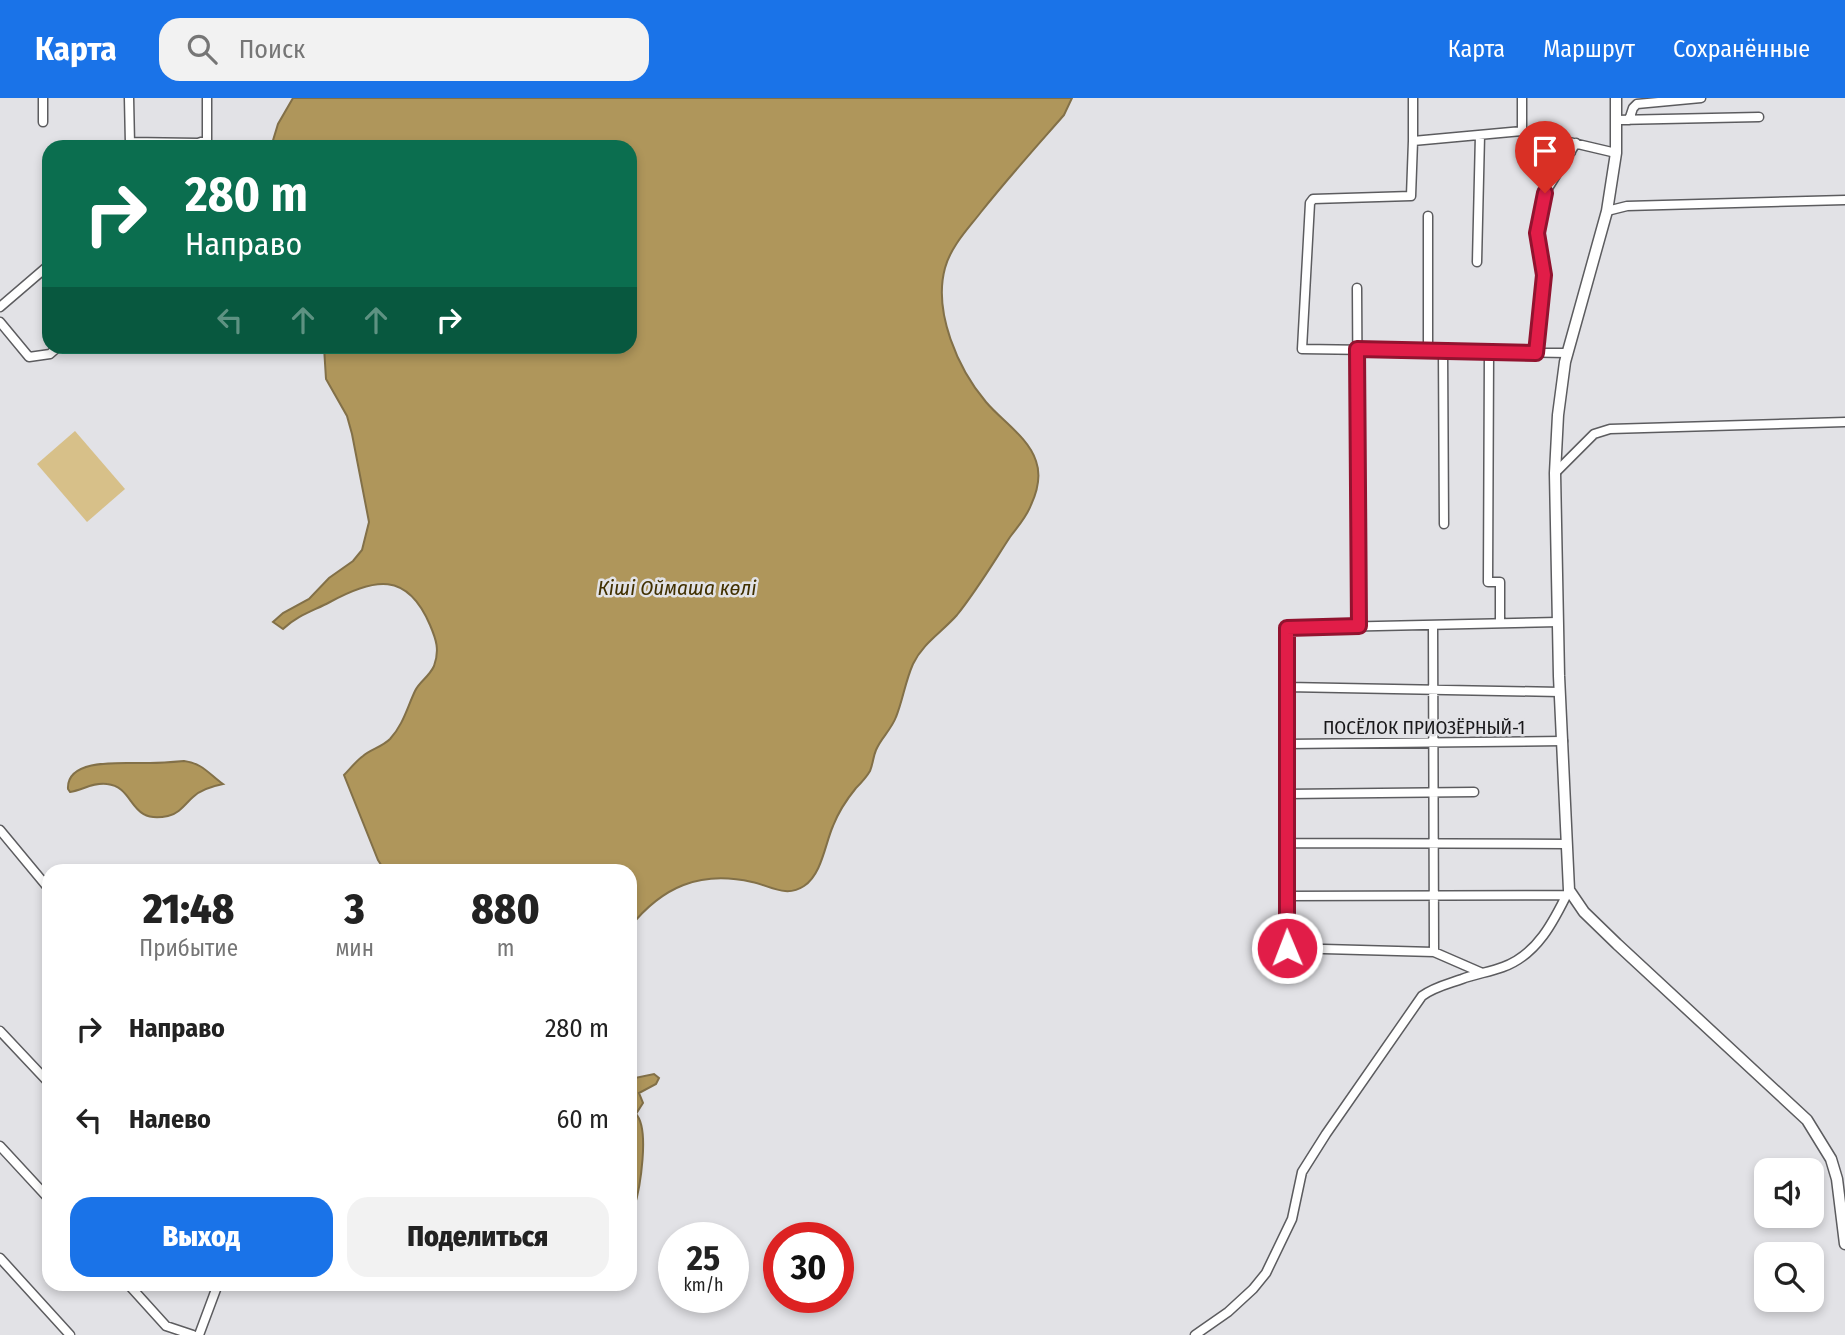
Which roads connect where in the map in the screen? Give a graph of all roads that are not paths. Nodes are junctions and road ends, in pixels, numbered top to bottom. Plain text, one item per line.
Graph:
1 (43, 98) edge
2 (129, 98) edge
3 (207, 98) edge
4 (1413, 98) edge
5 (1522, 98) edge
6 (1616, 98) edge
7 (1701, 98) edge
8 (1637, 101) edge
9 (1759, 117) dead end
10 (1616, 120) junction
11 (1629, 120) junction
12 (43, 122) dead end
13 (1522, 131) junction
14 (1480, 135) junction
15 (130, 140) edge
16 (207, 140) edge
17 (1413, 141) junction
18 (1576, 143) junction
19 (1532, 147) dead end
20 (1571, 152) junction
21 (1616, 153) junction
22 (1845, 200) edge
23 (1607, 211) junction
24 (1427, 216) dead end
25 (1477, 262) dead end
26 (42, 271) edge
27 (1357, 288) dead end
28 (0, 307) edge
29 (0, 322) edge
30 (1357, 349) junction
31 (1428, 351) junction
32 (1443, 351) junction
33 (1489, 352) junction
34 (1536, 353) junction
35 (1568, 353) junction
36 (50, 354) edge
37 (1845, 422) edge
38 (1555, 473) junction
39 (1444, 524) dead end
40 (1558, 622) junction
41 (1500, 624) junction
42 (1433, 625) junction
43 (1359, 626) junction
44 (1287, 687) junction
45 (1432, 689) junction
46 (1560, 692) junction
47 (1563, 741) junction
48 (1433, 743) junction
49 (1286, 744) junction
50 (1474, 792) dead end
51 (1286, 794) junction
52 (1433, 794) junction
53 (0, 830) edge
54 (1287, 843) junction
55 (1434, 844) junction
56 (1567, 844) junction
57 (42, 881) edge
58 (1567, 893) junction
59 (1434, 895) junction
60 (1286, 896) junction
61 (1434, 951) junction
62 (1480, 972) junction
63 (0, 1031) edge
64 (42, 1076) edge
65 (0, 1146) edge
66 (42, 1191) edge
67 (1845, 1244) edge
68 (0, 1258) edge
69 (134, 1291) edge
70 (215, 1291) edge
71 (70, 1335) edge
72 (193, 1335) edge
73 (199, 1335) edge
74 (1195, 1335) edge

1 - 12 street
2 - 15 street
3 - 16 street
4 - 17 street
5 - 13 street
6 - 10 street
7 - 8 street
8 - 11 street
9 - 11 street
10 - 11 street
10 - 21 street
13 - 14 street
13 - 18 street
14 - 17 street
14 - 25 street
17 - 30 street
18 - 20 street
18 - 21 street
19 - 20 street
20 - 34 street
21 - 23 street
22 - 23 street
23 - 35 street
24 - 31 street
26 - 28 street
27 - 30 street
29 - 36 street
30 - 31 street
30 - 43 street
31 - 32 street
32 - 33 street
32 - 39 street
33 - 34 street
33 - 41 street
34 - 35 street
35 - 38 street
37 - 38 street
38 - 40 street
40 - 41 street
40 - 46 street
41 - 42 street
42 - 43 street
42 - 45 street
43 - 44 street
44 - 45 street
44 - 49 street
45 - 46 street
45 - 48 street
46 - 47 street
47 - 48 street, ПОСЁЛОК ПРИОЗЁРНЫЙ-1
47 - 56 street
48 - 49 street, ПОСЁЛОК ПРИОЗЁРНЫЙ-1
48 - 52 street
49 - 51 street
50 - 52 street
51 - 52 street
51 - 54 street
52 - 55 street
53 - 57 street
54 - 55 street
54 - 60 street
55 - 56 street
55 - 59 street
56 - 58 street
58 - 59 street
58 - 62 street
58 - 67 street
59 - 60 street
59 - 61 street
60 - 61 street
61 - 62 street
62 - 74 street
63 - 64 street
65 - 66 street
68 - 71 street
69 - 72 street
70 - 73 street

